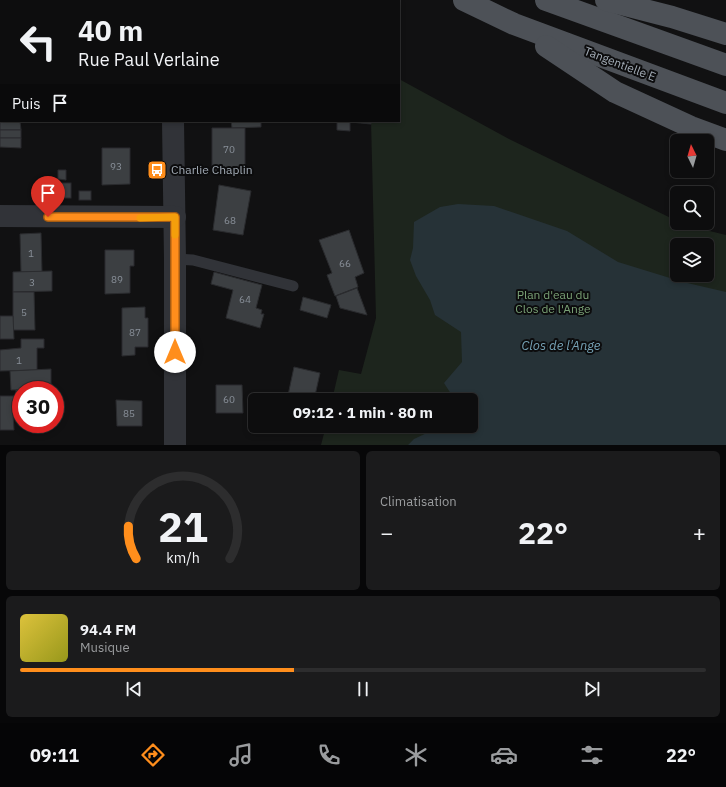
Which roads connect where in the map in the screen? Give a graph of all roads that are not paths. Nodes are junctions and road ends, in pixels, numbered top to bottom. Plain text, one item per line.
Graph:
1 (464, 0) edge
2 (546, 0) edge
3 (606, 0) edge
4 (514, 24) junction
5 (726, 34) edge
6 (726, 66) edge
7 (726, 104) edge
8 (173, 122) edge
9 (726, 140) edge
10 (0, 216) edge
11 (175, 217) junction
12 (176, 259) junction
13 (293, 286) dead end
14 (175, 445) edge

1 - 4 main road
2 - 6 main road
3 - 5 main road
4 - 7 main road, Tangentielle E
4 - 9 main road
8 - 11 street
10 - 11 street
11 - 12 street
12 - 13 lane
12 - 14 street

